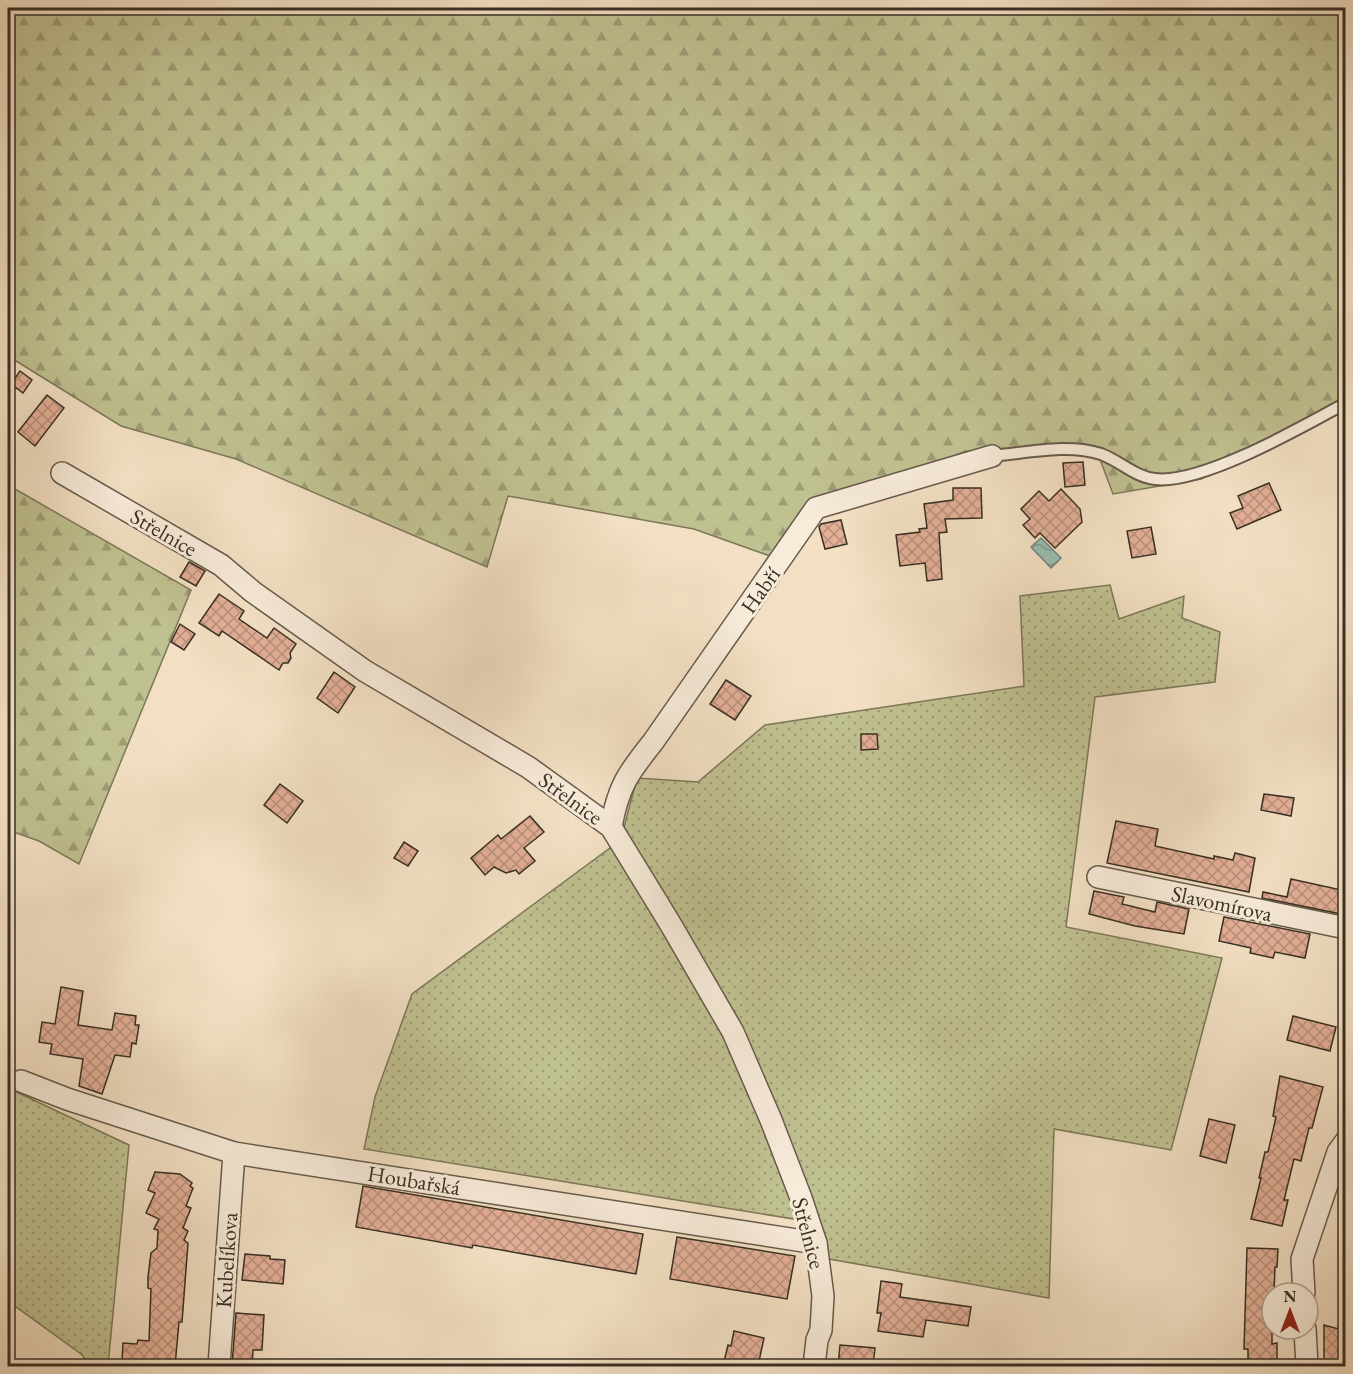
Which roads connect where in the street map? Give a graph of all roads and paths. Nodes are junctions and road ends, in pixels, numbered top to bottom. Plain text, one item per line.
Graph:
1 (1346, 403) edge
2 (992, 456) joint
3 (62, 473) dead end
4 (611, 827) junction
5 (1098, 877) dead end
6 (1346, 928) edge
7 (21, 1081) dead end
8 (1346, 1141) edge
9 (234, 1153) junction
10 (816, 1243) junction
11 (1303, 1281) edge
12 (1306, 1341) edge
13 (219, 1366) edge
14 (814, 1366) edge
15 (1307, 1366) edge

1 - 2 lane
2 - 4 street, Habří
3 - 4 street, Střelnice
4 - 10 street, Střelnice
5 - 6 street, Slavomírova
7 - 9 street, Houbařská
8 - 11 street
9 - 10 street, Houbařská
9 - 13 street, Kubelíkova
10 - 14 street, Střelnice
12 - 15 street

